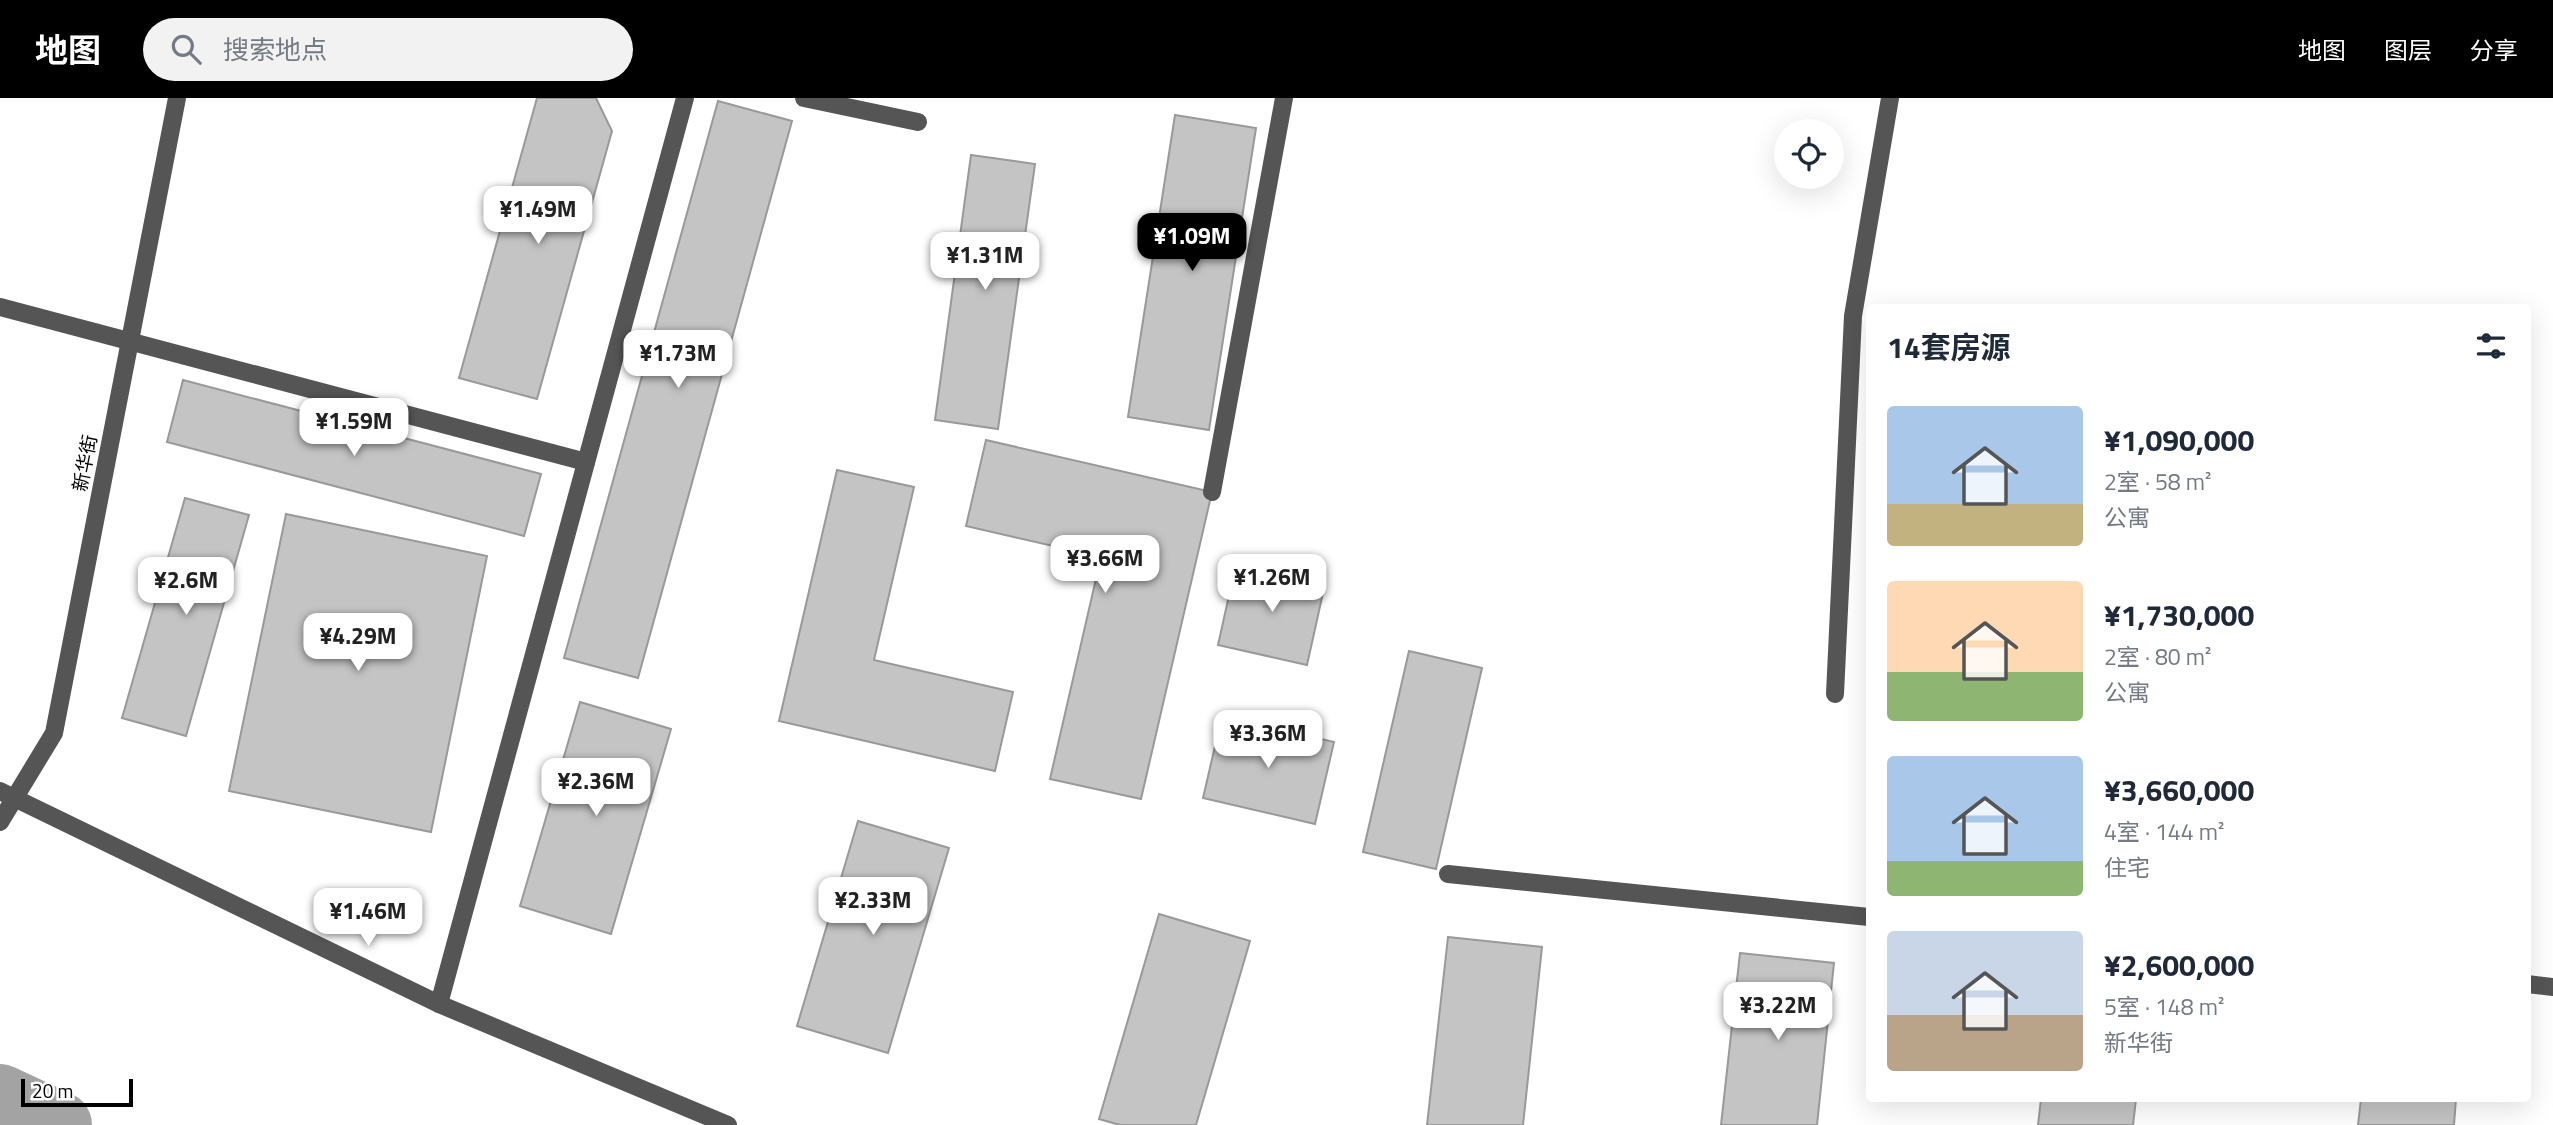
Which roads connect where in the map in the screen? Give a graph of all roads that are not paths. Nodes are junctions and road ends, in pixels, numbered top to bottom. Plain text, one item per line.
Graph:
1 (177, 98) edge
2 (685, 98) edge
3 (804, 98) edge
4 (1284, 98) edge
5 (1890, 98) edge
6 (918, 122) dead end
7 (0, 307) edge
8 (129, 341) junction
9 (586, 461) junction
10 (1212, 492) dead end
11 (1835, 694) dead end
12 (7, 794) edge
13 (0, 822) edge
14 (1448, 874) dead end
15 (1866, 917) edge
16 (2531, 984) edge
17 (2553, 986) edge
18 (439, 1004) junction
19 (728, 1125) edge

1 - 8 street, 新华街
2 - 9 street
3 - 6 street
4 - 10 street
5 - 11 street
7 - 8 street
8 - 9 street
8 - 12 street, 新华街
9 - 18 street
12 - 13 street, 新华街
12 - 18 street
14 - 15 street
16 - 17 street
18 - 19 street

